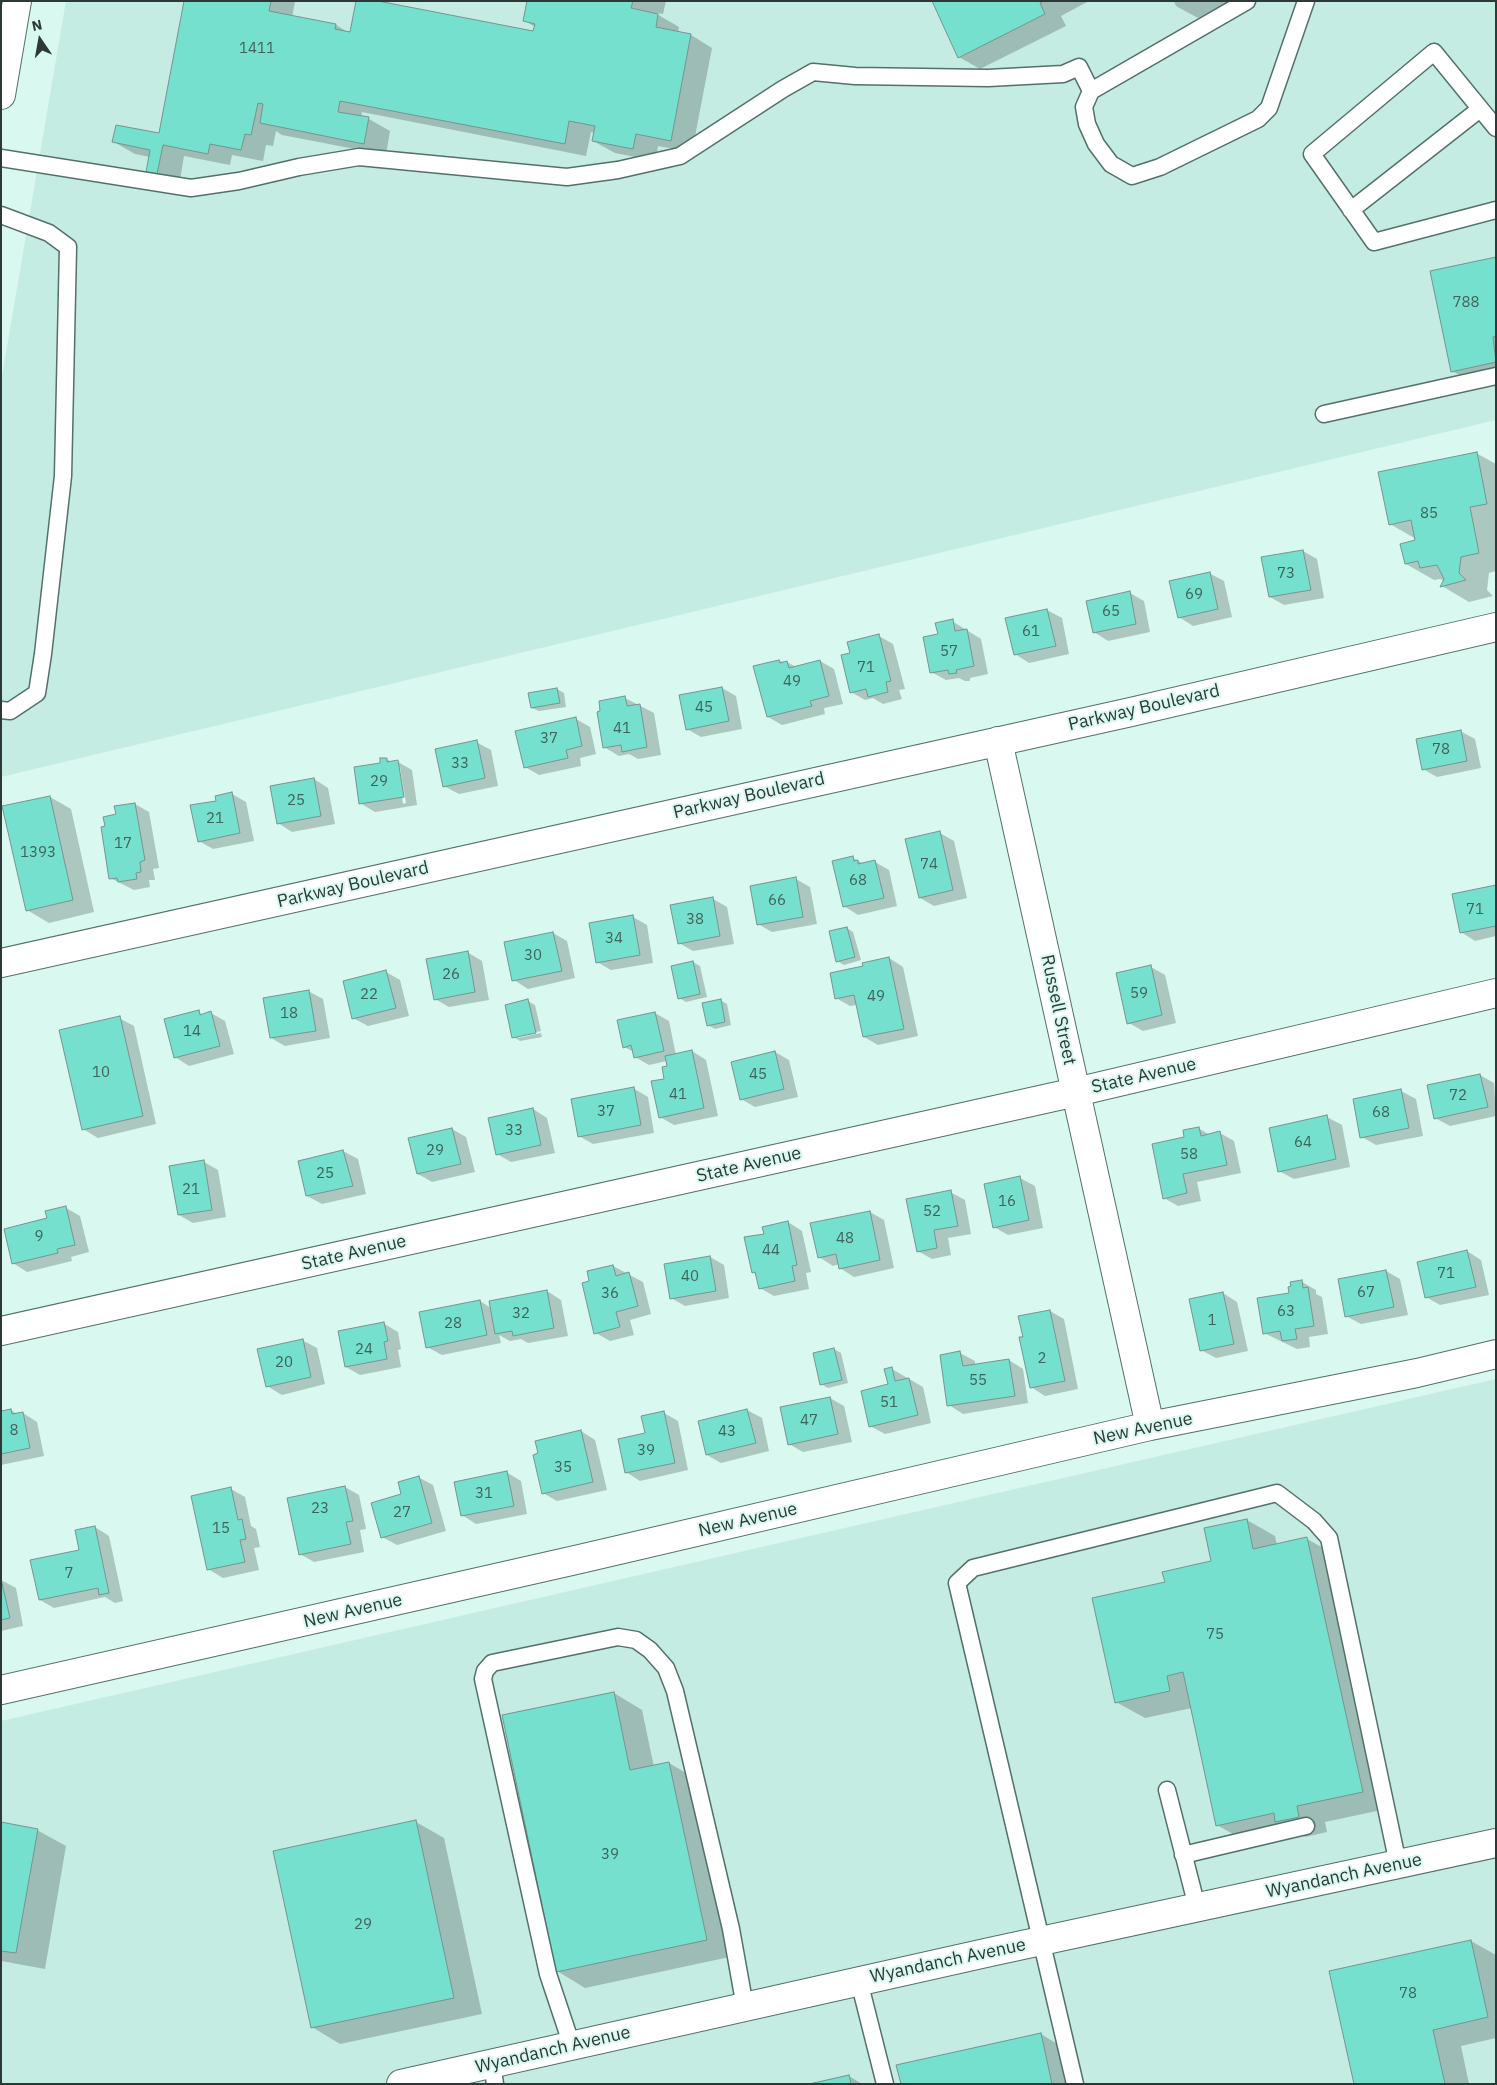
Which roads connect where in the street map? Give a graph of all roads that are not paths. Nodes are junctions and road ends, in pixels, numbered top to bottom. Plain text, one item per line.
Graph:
1 (16, 1) edge
2 (1247, 1) edge
3 (1306, 1) edge
4 (1091, 91) junction
5 (1, 95) edge
6 (1480, 109) junction
7 (1496, 128) edge
8 (1, 158) edge
9 (1351, 210) junction
10 (1496, 210) edge
11 (1, 216) edge
12 (1496, 376) edge
13 (1324, 414) dead end
14 (1496, 627) edge
15 (1, 710) edge
16 (998, 741) junction
17 (1, 963) edge
18 (1496, 992) edge
19 (1076, 1092) junction
20 (1, 1331) edge
21 (1496, 1354) edge
22 (1150, 1426) junction
23 (1, 1690) edge
24 (1167, 1790) dead end
25 (1306, 1826) dead end
26 (1496, 1843) edge
27 (1184, 1855) junction
28 (1398, 1864) junction
29 (1197, 1907) junction
30 (1040, 1941) junction
31 (859, 1981) junction
32 (745, 2007) junction
33 (572, 2046) junction
34 (493, 2074) edge
35 (401, 2084) edge
36 (885, 2084) edge
37 (1075, 2084) edge

1 - 5 street
2 - 4 lane
3 - 4 lane
4 - 8 lane
6 - 7 lane
6 - 9 lane
6 - 9 lane
9 - 10 lane
11 - 15 lane
12 - 13 lane
14 - 16 street, Parkway Boulevard
16 - 17 street, Parkway Boulevard
16 - 19 street, Russell Street
18 - 19 street, State Avenue
19 - 20 street, State Avenue
19 - 22 street, Russell Street
21 - 22 street, New Avenue
22 - 23 street, New Avenue
24 - 27 lane
25 - 27 lane
26 - 28 street, Wyandanch Avenue
27 - 29 lane
28 - 29 street, Wyandanch Avenue
28 - 30 lane
29 - 30 street, Wyandanch Avenue
30 - 31 street, Wyandanch Avenue
30 - 37 lane
31 - 32 street, Wyandanch Avenue
31 - 36 lane
32 - 33 street, Wyandanch Avenue
32 - 33 lane
33 - 34 street, Wyandanch Avenue
34 - 35 street, Wyandanch Avenue

